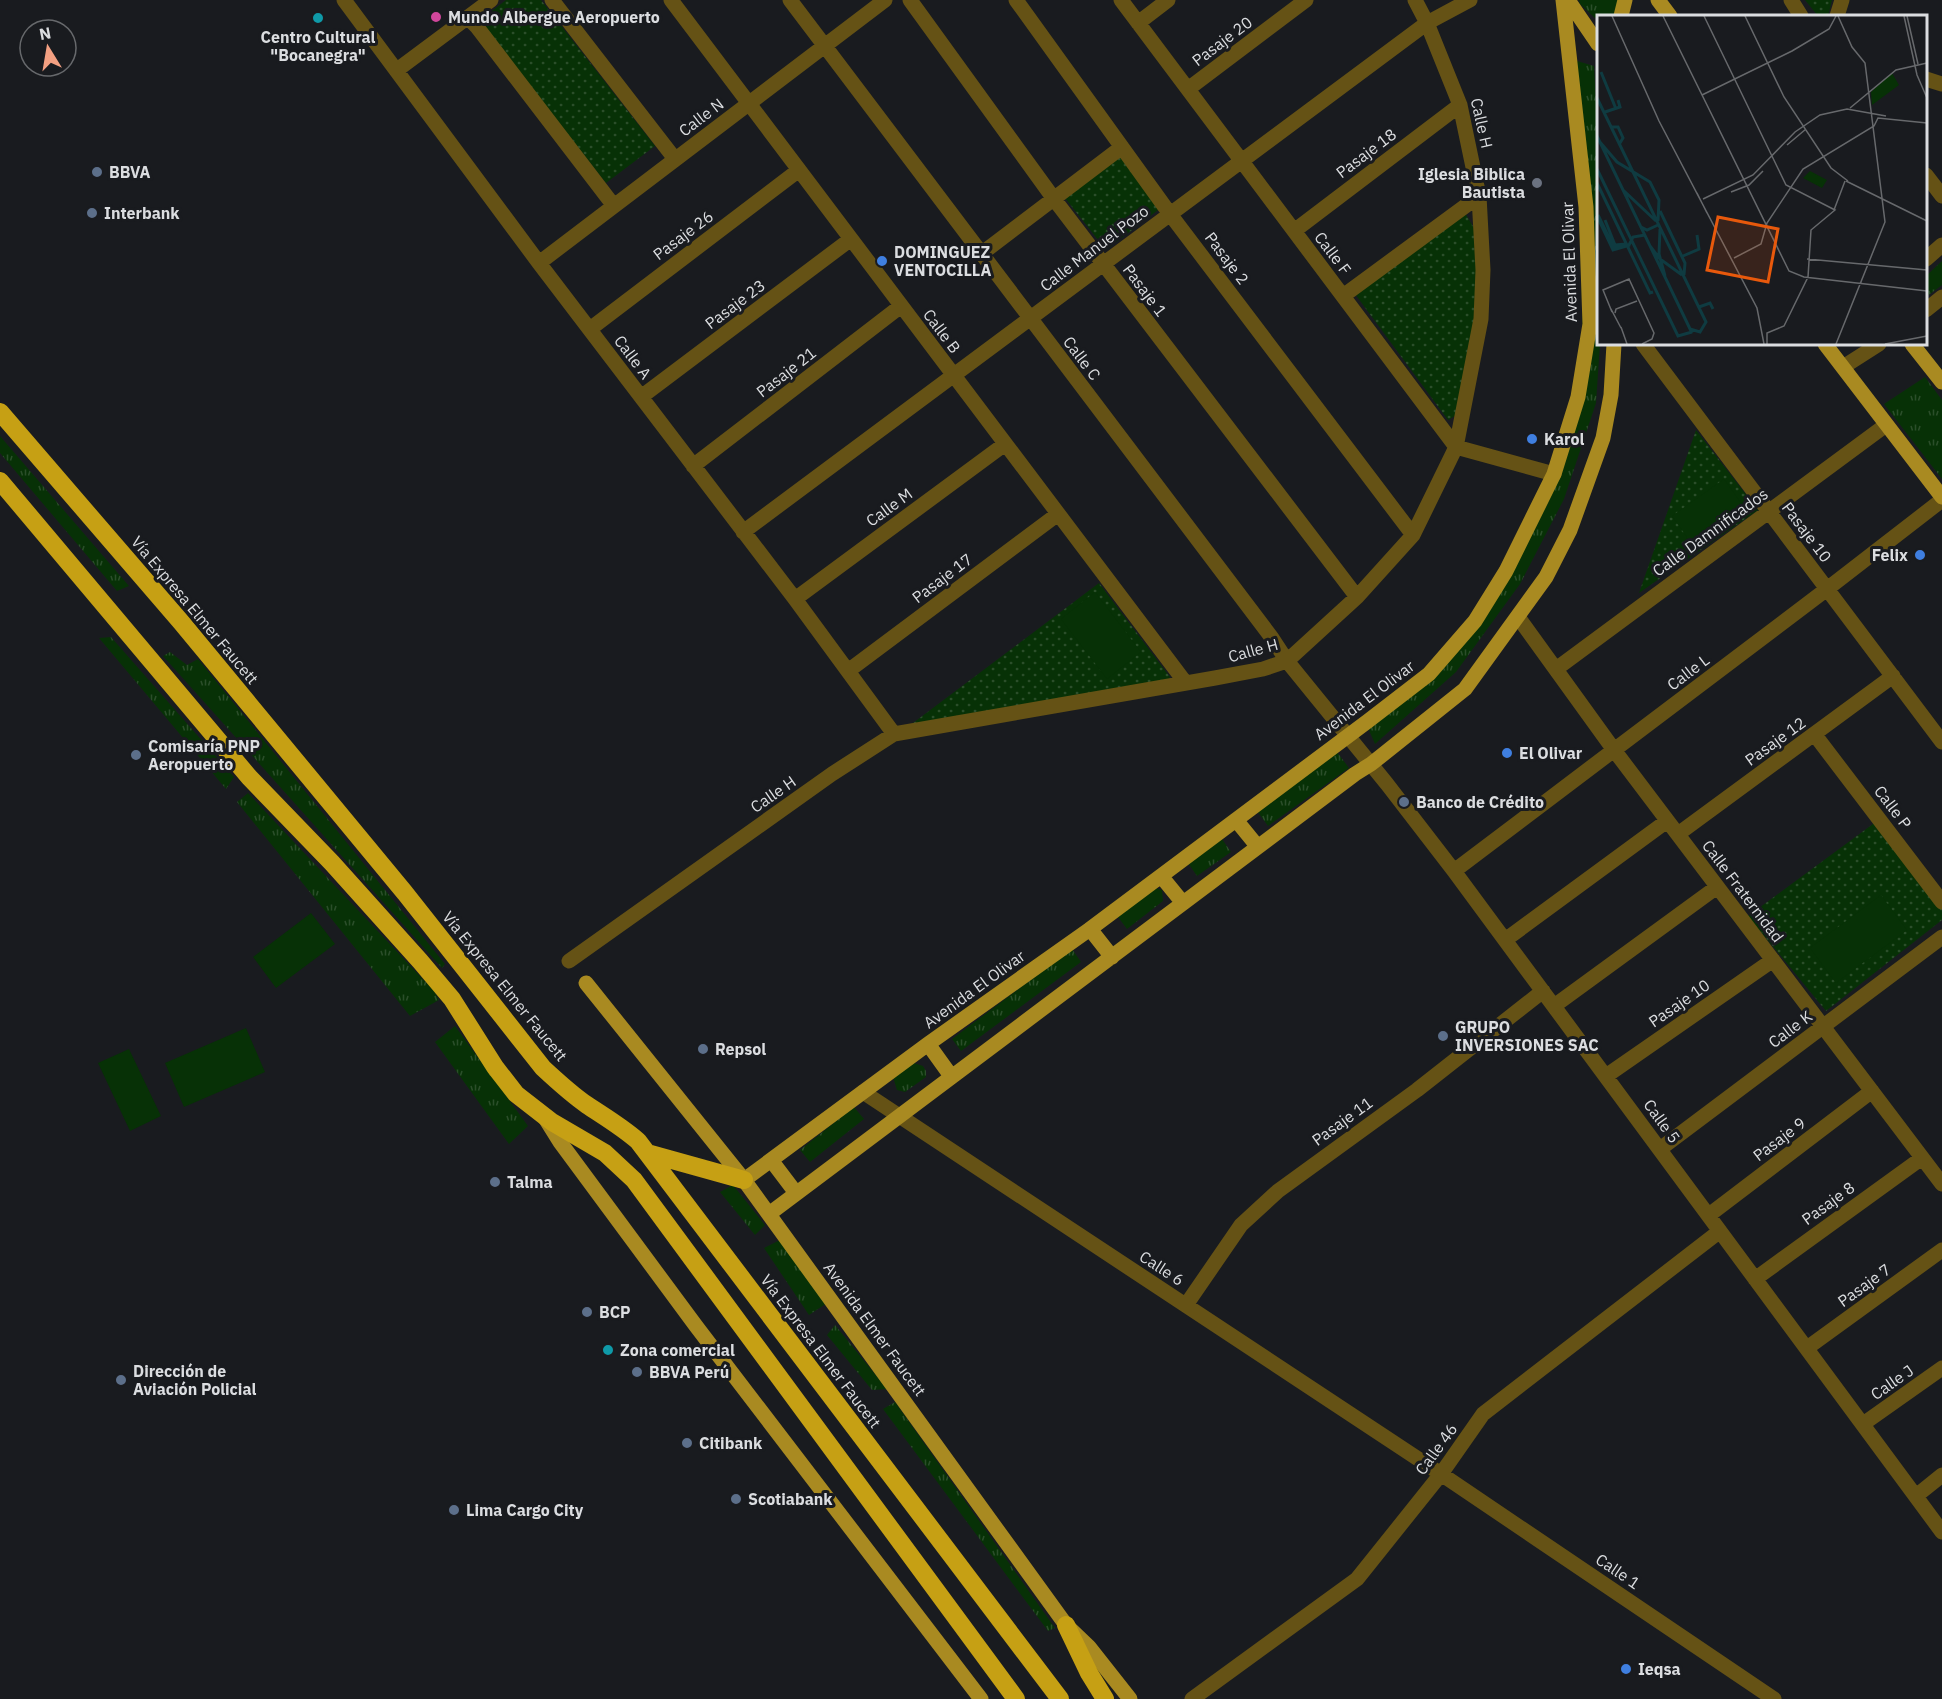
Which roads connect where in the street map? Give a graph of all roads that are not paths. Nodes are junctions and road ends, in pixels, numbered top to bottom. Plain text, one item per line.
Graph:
1 (491, 0) edge
2 (552, 0) edge
3 (671, 0) edge
4 (790, 0) edge
5 (885, 0) edge
6 (910, 0) edge
7 (1016, 0) edge
8 (1121, 0) edge
9 (1168, 0) edge
10 (1306, 0) edge
11 (1415, 0) edge
12 (1470, 0) edge
13 (1563, 0) edge
14 (1568, 0) edge
15 (1625, 0) edge
16 (1658, 0) edge
17 (1791, 0) edge
18 (1842, 0) edge
19 (347, 1) edge
20 (1621, 15) edge
21 (1669, 15) edge
22 (1800, 15) edge
23 (1837, 15) edge
24 (468, 18) junction
25 (1138, 23) junction
26 (1427, 23) junction
27 (1597, 41) edge
28 (825, 46) junction
29 (397, 70) junction
30 (1927, 80) edge
31 (1942, 84) edge
32 (1188, 89) junction
33 (749, 103) junction
34 (1460, 105) junction
35 (1122, 147) junction
36 (675, 159) junction
37 (1242, 160) junction
38 (799, 170) junction
39 (1927, 175) edge
40 (1479, 196) junction
41 (1942, 196) edge
42 (1054, 199) junction
43 (614, 206) junction
44 (1170, 213) junction
45 (1294, 231) junction
46 (851, 239) junction
47 (1942, 245) edge
48 (981, 254) junction
49 (1927, 258) edge
50 (539, 263) junction
51 (1103, 264) junction
52 (1343, 296) junction
53 (1942, 297) edge
54 (901, 306) junction
55 (1927, 308) edge
56 (1030, 319) junction
57 (590, 329) junction
58 (1614, 345) edge
59 (1644, 345) edge
60 (1826, 345) edge
61 (1877, 345) edge
62 (1913, 345) edge
63 (1843, 367) junction
64 (953, 375) junction
65 (1942, 382) edge
66 (641, 397) junction
67 (0, 412) edge
68 (1886, 425) junction
69 (1005, 444) junction
70 (1456, 447) junction
71 (693, 466) junction
72 (1554, 474) junction
73 (0, 481) edge
74 (1942, 498) edge
75 (1769, 512) junction
76 (1058, 514) junction
77 (743, 531) junction
78 (1413, 535) junction
79 (1827, 589) junction
80 (1357, 597) junction
81 (795, 599) junction
82 (1518, 617) junction
83 (1287, 661) junction
84 (1556, 669) junction
85 (848, 670) junction
86 (1893, 676) junction
87 (1185, 682) junction
88 (894, 734) junction
89 (1815, 735) junction
90 (1347, 736) junction
91 (1942, 742) edge
92 (1614, 750) junction
93 (1371, 764) junction
94 (1236, 820) junction
95 (1667, 821) junction
96 (1678, 834) junction
97 (1257, 847) junction
98 (1454, 871) junction
99 (1161, 876) junction
100 (1717, 887) junction
101 (1942, 902) edge
102 (1184, 903) junction
103 (1090, 929) junction
104 (1505, 940) junction
105 (1941, 940) edge
106 (1112, 957) junction
107 (1773, 960) junction
108 (569, 961) dead end
109 (586, 983) dead end
110 (1543, 990) junction
111 (1554, 1006) junction
112 (1823, 1027) junction
113 (928, 1044) junction
114 (1606, 1076) junction
115 (951, 1077) junction
116 (1872, 1091) junction
117 (863, 1092) junction
118 (544, 1115) junction
119 (899, 1116) junction
120 (1660, 1149) junction
121 (647, 1153) junction
122 (1922, 1158) junction
123 (771, 1160) junction
124 (744, 1180) junction
125 (1942, 1184) edge
126 (796, 1193) junction
127 (770, 1214) junction
128 (1709, 1215) junction
129 (1720, 1231) junction
130 (1942, 1250) edge
131 (1755, 1279) junction
132 (1186, 1305) junction
133 (1807, 1348) junction
134 (1942, 1368) edge
135 (1863, 1424) junction
136 (1441, 1474) junction
137 (1942, 1475) edge
138 (1916, 1496) junction
139 (1942, 1532) edge
140 (1066, 1625) junction
141 (981, 1699) edge
142 (1016, 1699) edge
143 (1060, 1699) edge
144 (1105, 1699) edge
145 (1130, 1699) edge
146 (1192, 1699) edge
147 (1774, 1699) edge

1 - 24 street
2 - 36 street
3 - 33 street, Calle B
4 - 28 street, Calle C
5 - 28 street, Calle N
6 - 42 street, Pasaje 1
7 - 35 street, Pasaje 2
8 - 25 street, Calle F
9 - 25 street
10 - 32 street, Pasaje 20
11 - 26 street, Calle H
12 - 26 street, Calle Manuel Pozo
13 - 72 main road, Avenida El Olivar
14 - 27 main road
15 - 20 main road
16 - 21 main road
17 - 22 street
18 - 23 street
19 - 29 street, Calle A
24 - 29 street
24 - 43 street
25 - 32 street, Calle F
26 - 34 street, Calle H
26 - 37 street, Calle Manuel Pozo
28 - 33 street, Calle N
28 - 48 street, Calle C
29 - 50 street, Calle A
30 - 31 street
32 - 37 street, Calle F
33 - 36 street, Calle N
33 - 38 street, Calle B
34 - 40 street, Calle H
34 - 45 street, Pasaje 18
35 - 42 street
35 - 44 street, Pasaje 2
36 - 43 street, Calle N
37 - 44 street, Calle Manuel Pozo
37 - 45 street, Calle F
38 - 46 street, Calle B
38 - 57 street, Pasaje 26
39 - 41 street
40 - 52 street
40 - 70 street, Calle H
42 - 48 street
42 - 51 street, Pasaje 1
43 - 50 street, Calle N
44 - 51 street, Calle Manuel Pozo
44 - 78 street, Pasaje 2
45 - 52 street, Calle F
46 - 54 street, Calle B
46 - 66 street, Pasaje 23
47 - 49 street
48 - 56 street, Calle C
50 - 57 street, Calle A
51 - 56 street, Calle Manuel Pozo
51 - 80 street, Pasaje 1
52 - 70 street, Calle F
53 - 55 street
54 - 64 street, Calle B
54 - 71 street, Pasaje 21
56 - 64 street, Calle Manuel Pozo
56 - 83 street, Calle C
57 - 66 street, Calle A
58 - 82 main road
59 - 75 street, Pasaje 10
60 - 63 main road
61 - 63 street
62 - 65 main road
63 - 68 main road
64 - 69 street, Calle B
64 - 77 street, Calle Manuel Pozo
66 - 71 street, Calle A
67 - 121 highway, Vía Expresa Elmer Faucett
68 - 74 main road
68 - 75 street, Calle Damnificados
69 - 76 street, Calle B
69 - 81 street, Calle M
70 - 72 street
70 - 78 street, Calle H
71 - 77 street, Calle A
72 - 90 main road, Avenida El Olivar
73 - 118 highway
74 - 79 street, Calle L
75 - 79 street, Pasaje 10
75 - 84 street, Calle Damnificados
76 - 85 street, Pasaje 17
76 - 87 street, Calle B
77 - 81 street, Calle A
78 - 80 street, Calle H
79 - 86 street, Pasaje 10
79 - 92 street, Calle L
80 - 83 street, Calle H
81 - 85 street, Calle A
82 - 84 street, Calle Fraternidad
82 - 93 main road
83 - 87 street, Calle H
83 - 90 street, Calle C
84 - 92 street, Calle Fraternidad
85 - 88 street, Calle A
86 - 89 street, Pasaje 12
86 - 91 street, Pasaje 10
87 - 88 street, Calle H
88 - 108 street, Calle H
89 - 96 street, Pasaje 12
89 - 101 street, Calle P
90 - 93 street, Calle 5
90 - 94 main road, Avenida El Olivar
92 - 95 street, Calle Fraternidad
92 - 98 street, Calle L
93 - 97 main road
93 - 98 street, Calle 5
94 - 97 main road
94 - 99 main road, Avenida El Olivar
95 - 96 street, Calle Fraternidad
95 - 104 street
96 - 100 street, Calle Fraternidad
97 - 102 main road
98 - 104 street, Calle 5
99 - 102 main road
99 - 103 main road, Avenida El Olivar
100 - 107 street, Calle Fraternidad
100 - 111 street
102 - 106 main road
103 - 106 main road
103 - 113 main road, Avenida El Olivar
104 - 110 street, Calle 5
105 - 112 street, Calle K
106 - 115 main road
107 - 112 street, Calle Fraternidad
107 - 114 street, Pasaje 10
109 - 124 main road, Avenida Elmer Faucett
110 - 111 street, Calle 5
110 - 132 street, Pasaje 11
111 - 114 street, Calle 5
112 - 116 street, Calle Fraternidad
112 - 120 street, Calle K
113 - 115 main road
113 - 117 main road, Avenida El Olivar
114 - 120 street, Calle 5
115 - 119 main road
116 - 122 street, Calle Fraternidad
116 - 128 street, Pasaje 9
117 - 119 street, Calle 6
117 - 123 main road, Avenida El Olivar
118 - 141 main road
118 - 142 highway
119 - 126 main road
119 - 132 street, Calle 6
120 - 128 street, Calle 5
121 - 124 highway
121 - 143 highway, Vía Expresa Elmer Faucett
122 - 125 street, Calle Fraternidad
122 - 131 street, Pasaje 8
123 - 124 main road, Avenida El Olivar
123 - 126 main road
124 - 127 main road, Avenida Elmer Faucett
126 - 127 main road
127 - 140 main road, Avenida Elmer Faucett
128 - 129 street, Calle 5
129 - 131 street, Calle 5
129 - 136 street, Calle 46
130 - 133 street, Pasaje 7
131 - 133 street, Calle 5
132 - 136 street, Calle 6
133 - 135 street, Calle 5
134 - 135 street, Calle J
135 - 138 street, Calle 5
136 - 146 street, Calle 46
136 - 147 street, Calle 1
137 - 138 street
138 - 139 street, Calle 5
140 - 144 highway
140 - 145 main road, Avenida Elmer Faucett

